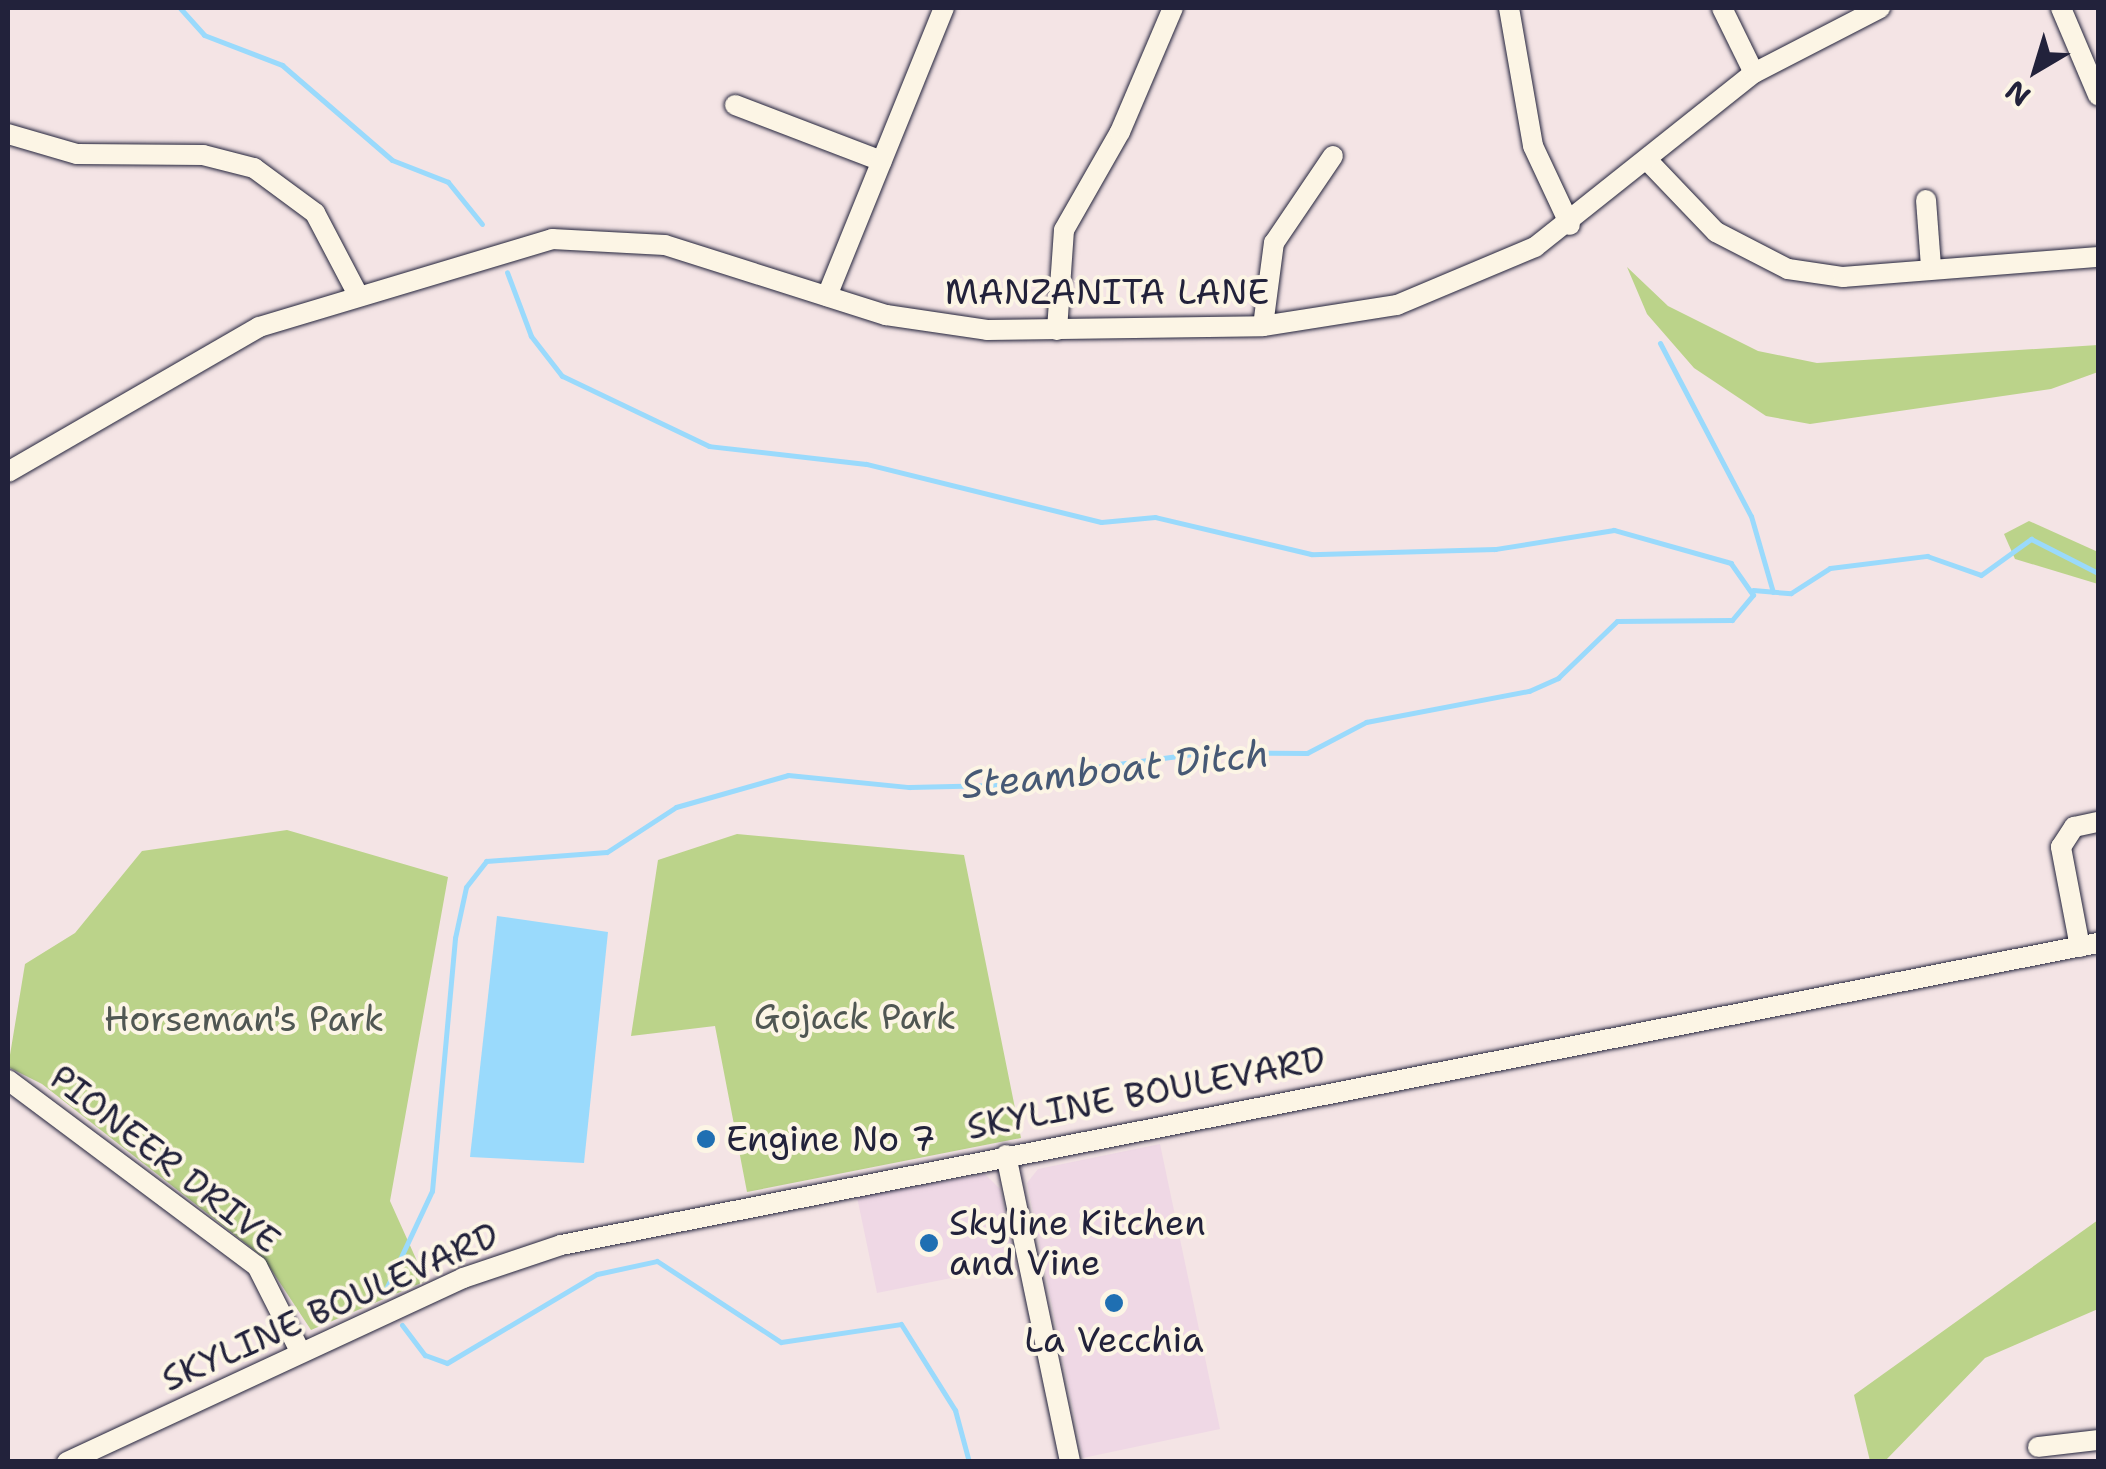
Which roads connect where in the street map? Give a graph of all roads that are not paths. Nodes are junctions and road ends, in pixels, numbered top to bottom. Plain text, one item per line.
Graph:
1 (944, 8) edge
2 (1173, 8) edge
3 (1508, 8) edge
4 (1722, 8) edge
5 (1880, 8) edge
6 (2061, 8) edge
7 (1754, 72) junction
8 (2098, 95) edge
9 (735, 106) dead end
10 (8, 134) edge
11 (1334, 156) dead end
12 (882, 162) junction
13 (1649, 162) junction
14 (1926, 200) dead end
15 (1570, 224) junction
16 (2098, 257) edge
17 (1930, 267) junction
18 (358, 293) junction
19 (827, 296) junction
20 (1263, 326) junction
21 (1057, 330) junction
22 (8, 472) edge
23 (2098, 822) edge
24 (2090, 945) edge
25 (8, 1080) edge
26 (1006, 1155) junction
27 (300, 1351) junction
28 (2098, 1440) edge
29 (2038, 1447) dead end
30 (67, 1462) edge
31 (1070, 1462) edge

1 - 12 street
2 - 21 street
3 - 15 street
4 - 7 street
5 - 7 street, MANZANITA LANE
6 - 8 street
7 - 13 street, MANZANITA LANE
9 - 12 street
10 - 18 street
11 - 20 street
12 - 19 street
13 - 15 street, MANZANITA LANE
13 - 17 street
14 - 17 street
15 - 20 street, MANZANITA LANE
16 - 17 street
18 - 19 street, MANZANITA LANE
18 - 22 street, MANZANITA LANE
19 - 21 street, MANZANITA LANE
20 - 21 street, MANZANITA LANE
23 - 24 street
24 - 26 street, SKYLINE BOULEVARD
25 - 27 street, PIONEER DRIVE
26 - 27 street, SKYLINE BOULEVARD
26 - 31 street
27 - 30 street, SKYLINE BOULEVARD
28 - 29 street

